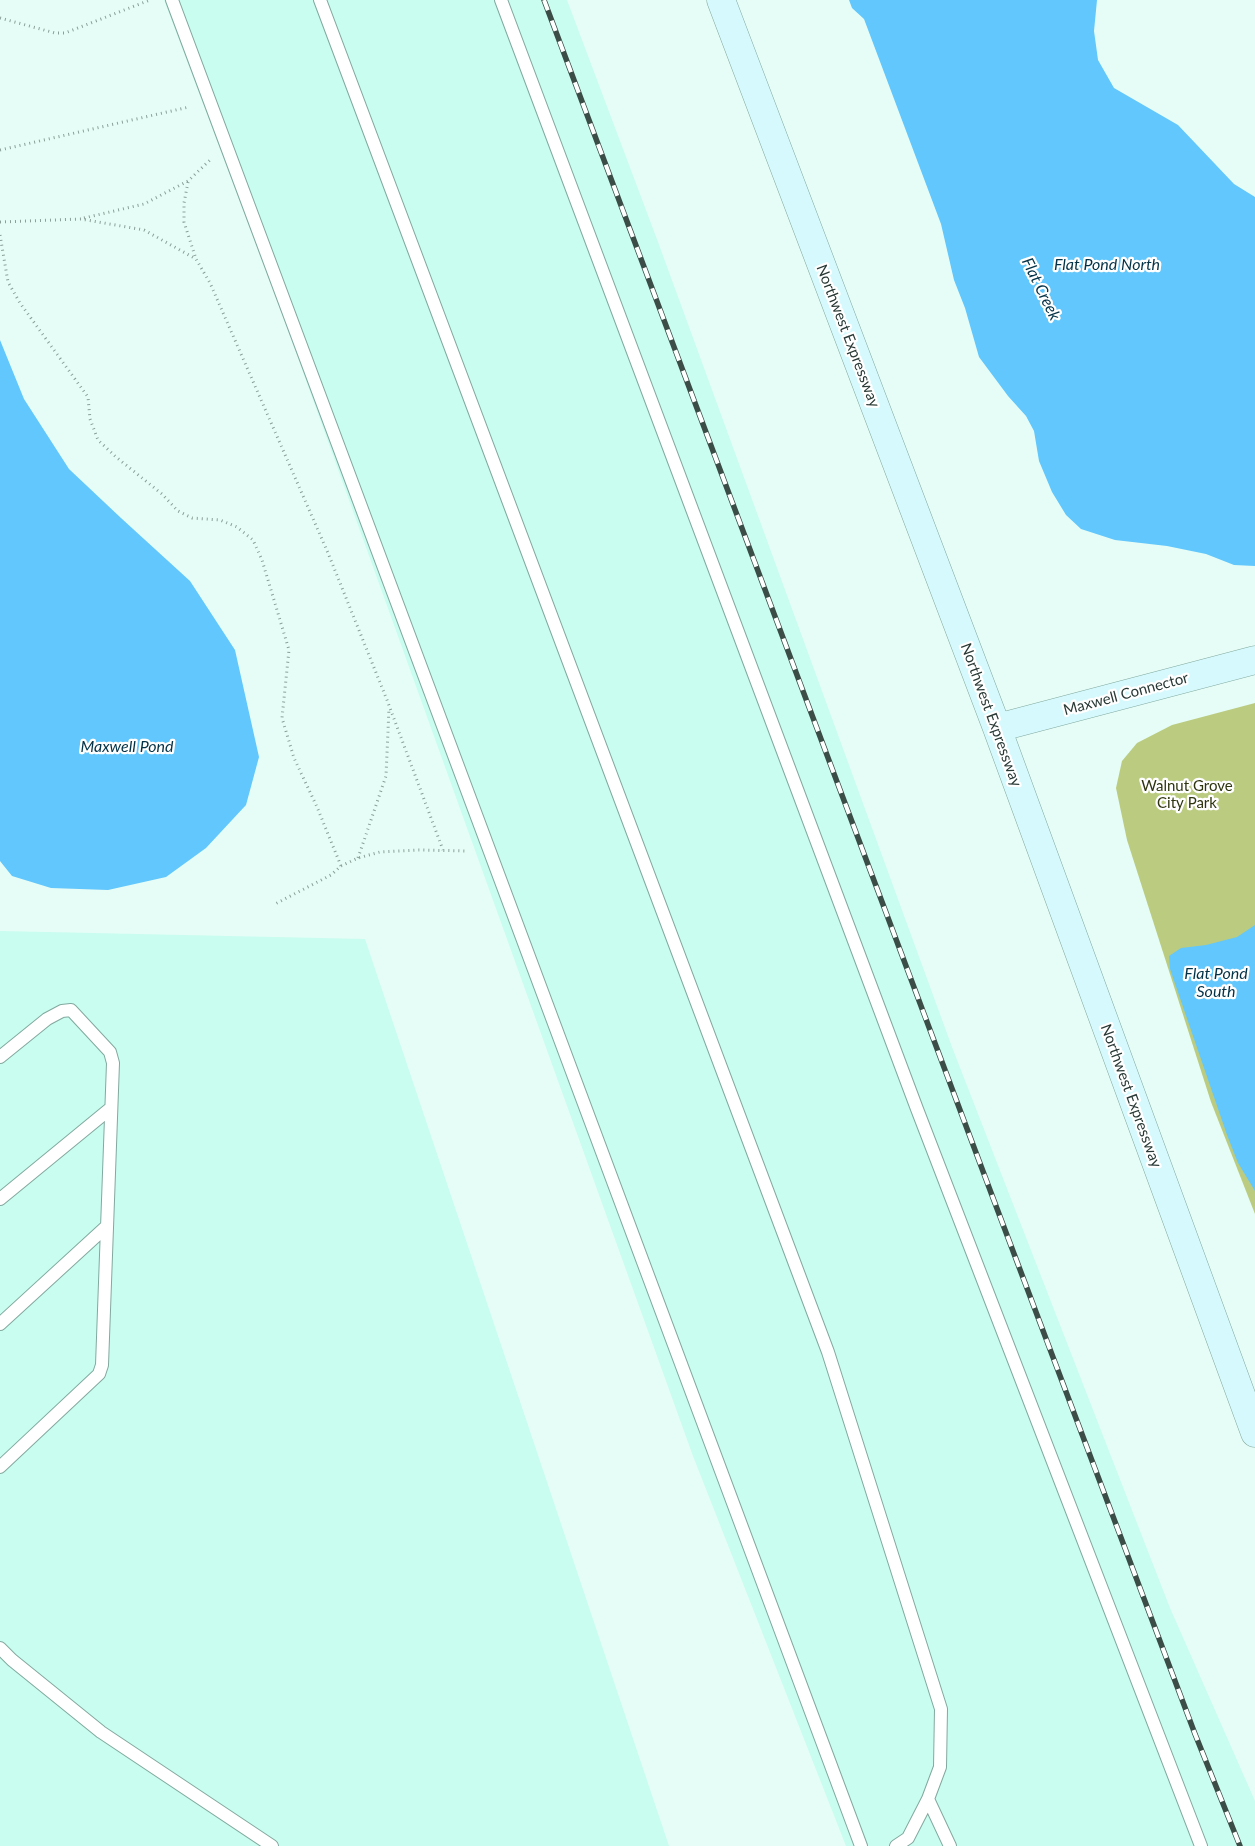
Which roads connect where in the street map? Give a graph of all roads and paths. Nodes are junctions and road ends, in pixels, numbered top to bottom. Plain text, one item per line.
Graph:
1 (150, 0) edge
2 (172, 0) edge
3 (320, 0) edge
4 (501, 0) edge
5 (721, 0) edge
6 (0, 18) edge
7 (210, 102) junction
8 (226, 144) junction
9 (0, 150) edge
10 (188, 181) junction
11 (81, 219) junction
12 (0, 222) edge
13 (0, 235) edge
14 (196, 259) junction
15 (1255, 660) edge
16 (389, 706) junction
17 (997, 728) junction
18 (444, 850) junction
19 (490, 852) junction
20 (358, 858) junction
21 (341, 866) junction
22 (275, 904) dead end
23 (0, 1057) edge
24 (111, 1108) junction
25 (0, 1199) edge
26 (107, 1226) junction
27 (0, 1324) edge
28 (1255, 1433) edge
29 (0, 1467) edge
30 (0, 1648) edge
31 (928, 1798) junction
32 (272, 1846) edge
33 (862, 1846) edge
34 (896, 1846) edge
35 (950, 1846) edge
36 (1200, 1846) edge

1 - 6 path
2 - 7 lane
3 - 31 lane
4 - 36 lane
5 - 17 main road, Northwest Expressway
7 - 8 lane
7 - 9 path
8 - 10 path
8 - 19 lane
10 - 11 path
10 - 14 path
11 - 12 path
11 - 14 path
13 - 21 path
14 - 16 path
15 - 17 main road, Maxwell Connector
16 - 18 path
16 - 20 path
17 - 28 main road, Northwest Expressway
18 - 19 path
18 - 20 path
19 - 33 lane
20 - 21 path
21 - 22 path
23 - 24 lane
24 - 25 lane
24 - 26 lane
26 - 27 lane
26 - 29 lane
30 - 32 lane
31 - 34 lane
31 - 35 lane

